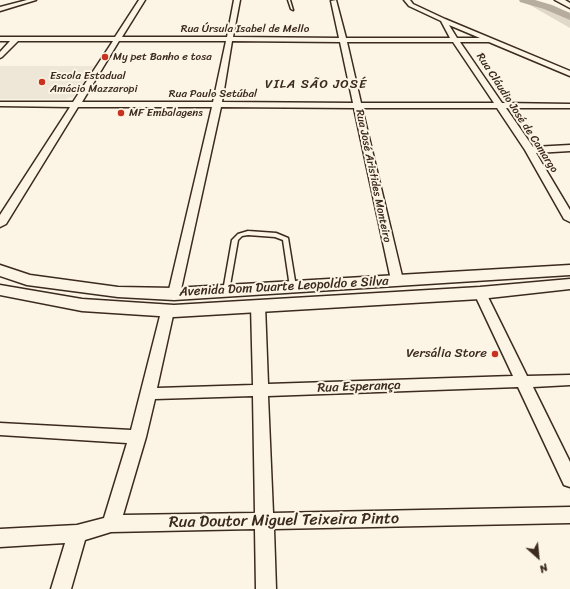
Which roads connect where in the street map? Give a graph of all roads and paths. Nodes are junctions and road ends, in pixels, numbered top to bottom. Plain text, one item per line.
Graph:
1 (33, 0) edge
2 (142, 0) edge
3 (237, 0) edge
4 (289, 0) edge
5 (407, 0) edge
6 (559, 0) edge
7 (334, 1) edge
8 (570, 6) edge
9 (0, 9) edge
10 (292, 9) dead end
11 (443, 20) junction
12 (0, 39) edge
13 (16, 39) junction
14 (118, 39) junction
15 (230, 39) junction
16 (342, 40) junction
17 (455, 40) junction
18 (491, 40) junction
19 (0, 56) edge
20 (570, 74) edge
21 (0, 104) edge
22 (74, 105) junction
23 (217, 105) junction
24 (358, 106) junction
25 (499, 106) junction
26 (570, 106) edge
27 (570, 148) edge
28 (530, 150) junction
29 (570, 220) edge
30 (0, 224) edge
31 (0, 270) edge
32 (570, 270) edge
33 (0, 277) edge
34 (396, 280) junction
35 (570, 284) edge
36 (293, 287) junction
37 (0, 290) edge
38 (226, 291) junction
39 (480, 293) junction
40 (174, 294) junction
41 (258, 305) junction
42 (167, 311) junction
43 (570, 380) edge
44 (523, 382) junction
45 (260, 390) junction
46 (149, 394) junction
47 (0, 429) edge
48 (138, 437) junction
49 (570, 480) edge
50 (570, 515) edge
51 (264, 521) junction
52 (111, 524) junction
53 (77, 534) junction
54 (0, 538) edge
55 (61, 589) edge
56 (266, 589) edge

1 - 9 street
2 - 14 street
3 - 15 street
4 - 10 lane
5 - 11 street
6 - 8 main road
7 - 16 street, Rua José Aristides Monteiro
11 - 17 street, Rua Cláudio José de Camargo
11 - 18 street
12 - 13 street, Rua Úrsula Isabel de Mello
13 - 14 street, Rua Úrsula Isabel de Mello
13 - 19 street
14 - 15 street, Rua Úrsula Isabel de Mello
14 - 22 street
15 - 16 street, Rua Úrsula Isabel de Mello
15 - 23 street
16 - 17 street, Rua Úrsula Isabel de Mello
16 - 24 street, Rua José Aristides Monteiro
17 - 18 street, Rua Úrsula Isabel de Mello
17 - 25 street, Rua Cláudio José de Camargo
18 - 20 street
21 - 22 street, Rua Paulo Setúbal
22 - 23 street, Rua Paulo Setúbal
22 - 30 street
23 - 24 street, Rua Paulo Setúbal
23 - 40 street
24 - 25 street, Rua Paulo Setúbal
24 - 34 street, Rua José Aristides Monteiro
25 - 26 street, Rua Paulo Setúbal
25 - 28 street, Rua Cláudio José de Camargo
27 - 28 street
28 - 29 street, Rua Cláudio José de Camargo
31 - 33 main road
31 - 40 main road, Avenida Dom Duarte Leopoldo e Silva
32 - 34 main road, Avenida Dom Duarte Leopoldo e Silva
34 - 36 main road, Avenida Dom Duarte Leopoldo e Silva
35 - 39 main road, Avenida Dom Duarte Leopoldo e Silva
36 - 38 main road, Avenida Dom Duarte Leopoldo e Silva
36 - 38 lane
37 - 42 main road, Avenida Dom Duarte Leopoldo e Silva
38 - 40 main road, Avenida Dom Duarte Leopoldo e Silva
39 - 41 main road, Avenida Dom Duarte Leopoldo e Silva
39 - 44 street
41 - 42 main road, Avenida Dom Duarte Leopoldo e Silva
41 - 45 street
42 - 46 street
43 - 44 street, Rua Esperança
44 - 45 street, Rua Esperança
44 - 49 street
45 - 46 street, Rua Esperança
45 - 51 street
46 - 48 street
47 - 48 street
48 - 52 street
50 - 51 street, Rua Doutor Miguel Teixeira Pinto
51 - 52 street, Rua Doutor Miguel Teixeira Pinto
51 - 56 street
52 - 53 street, Rua Doutor Miguel Teixeira Pinto
53 - 54 street, Rua Doutor Miguel Teixeira Pinto
53 - 55 street

